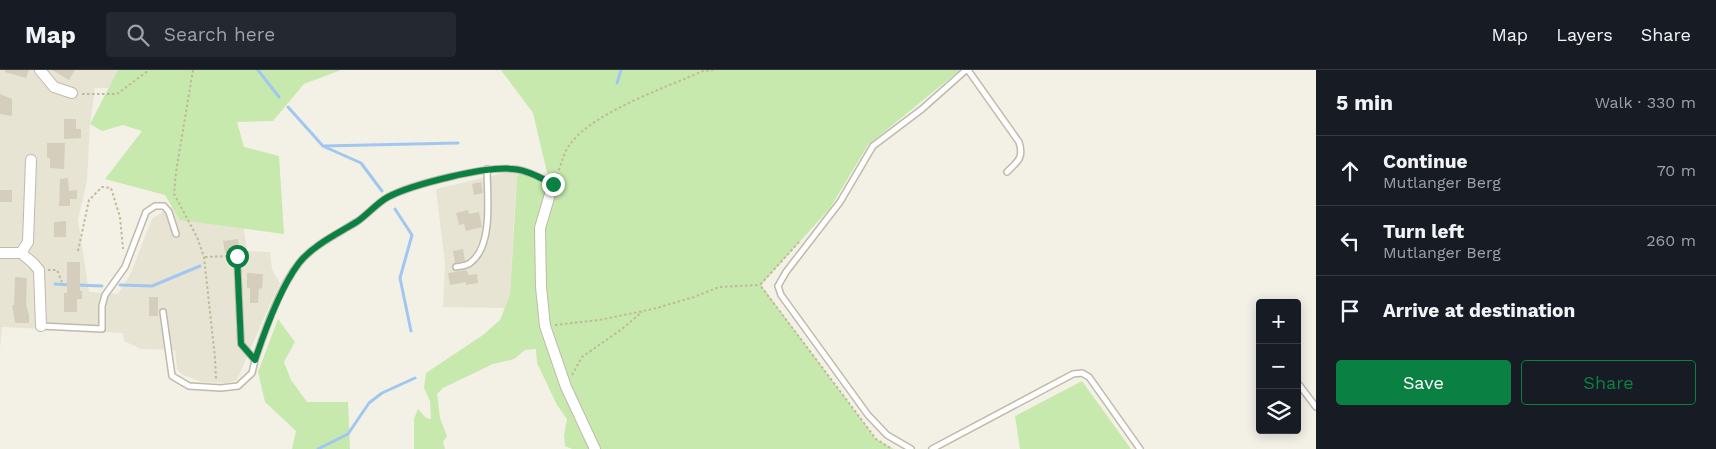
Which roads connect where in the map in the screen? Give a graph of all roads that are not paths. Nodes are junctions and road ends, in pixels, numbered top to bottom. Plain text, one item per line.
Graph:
1 (40, 70) edge
2 (967, 70) edge
3 (72, 93) road end
4 (31, 160) dead end
5 (487, 170) junction
6 (1007, 172) dead end
7 (553, 184) joint
8 (176, 234) dead end
9 (0, 253) edge
10 (21, 253) junction
11 (237, 256) road end
12 (456, 267) dead end
13 (163, 312) dead end
14 (41, 326) joint
15 (255, 360) junction
16 (1301, 387) edge
17 (1316, 407) edge
18 (594, 449) edge
19 (911, 449) edge
20 (932, 449) edge
21 (1140, 449) edge

1 - 3 street
2 - 6 lane
2 - 19 lane
4 - 10 street
5 - 7 lane
5 - 12 lane
5 - 15 lane
7 - 18 street
8 - 14 lane
9 - 10 street
10 - 14 street
11 - 15 lane
13 - 15 lane
16 - 17 lane
20 - 21 lane

